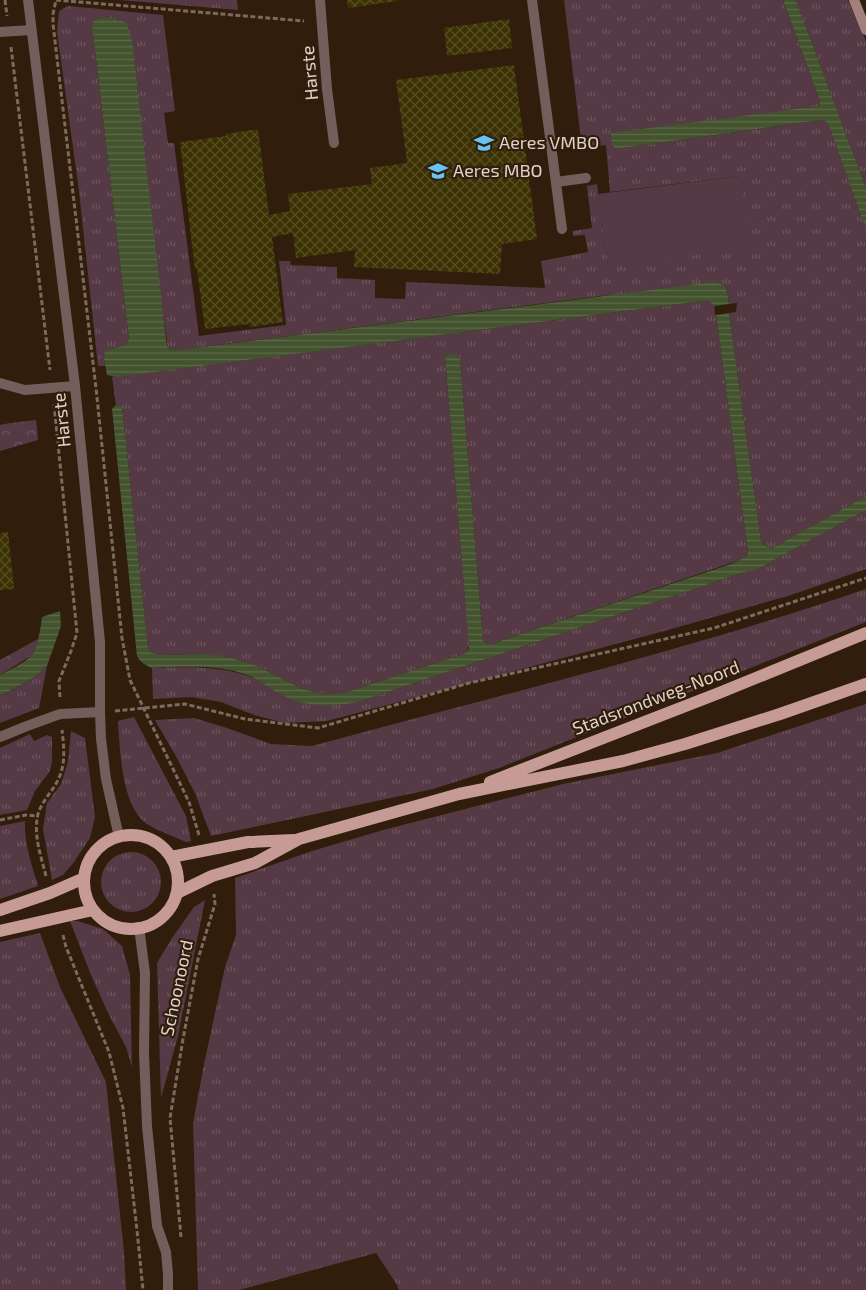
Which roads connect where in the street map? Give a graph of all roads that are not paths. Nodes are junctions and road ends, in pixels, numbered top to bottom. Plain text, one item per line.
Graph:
1 (28, 0) edge
2 (320, 0) edge
3 (532, 0) edge
4 (854, 0) edge
5 (31, 30) junction
6 (866, 30) edge
7 (5, 32) edge
8 (334, 143) dead end
9 (586, 178) dead end
10 (556, 182) junction
11 (562, 228) dead end
12 (0, 383) edge
13 (75, 386) junction
14 (866, 633) edge
15 (866, 684) edge
16 (100, 712) junction
17 (0, 737) edge
18 (459, 794) junction
19 (119, 837) junction
20 (300, 839) junction
21 (171, 857) junction
22 (82, 879) junction
23 (177, 893) junction
24 (0, 910) edge
25 (93, 910) junction
26 (139, 928) junction
27 (0, 931) edge
28 (168, 1290) edge

1 - 5 street, Harste
2 - 8 street, Harste
3 - 10 street
4 - 6 main road
5 - 7 street
5 - 13 street, Harste
9 - 10 street
10 - 11 street
12 - 13 street
13 - 16 street, Harste
14 - 18 main road, Stadsrondweg-Noord
15 - 18 main road, Stadsrondweg-Noord
16 - 17 street
16 - 19 street, Harste
18 - 20 main road, Stadsrondweg-Noord
19 - 21 main road
19 - 22 main road
20 - 21 main road, Stadsrondweg-Noord
20 - 23 main road, Stadsrondweg-Noord
21 - 23 main road
22 - 24 main road
22 - 25 main road
23 - 26 main road
25 - 26 main road
25 - 27 main road
26 - 28 street, Schoonoord

